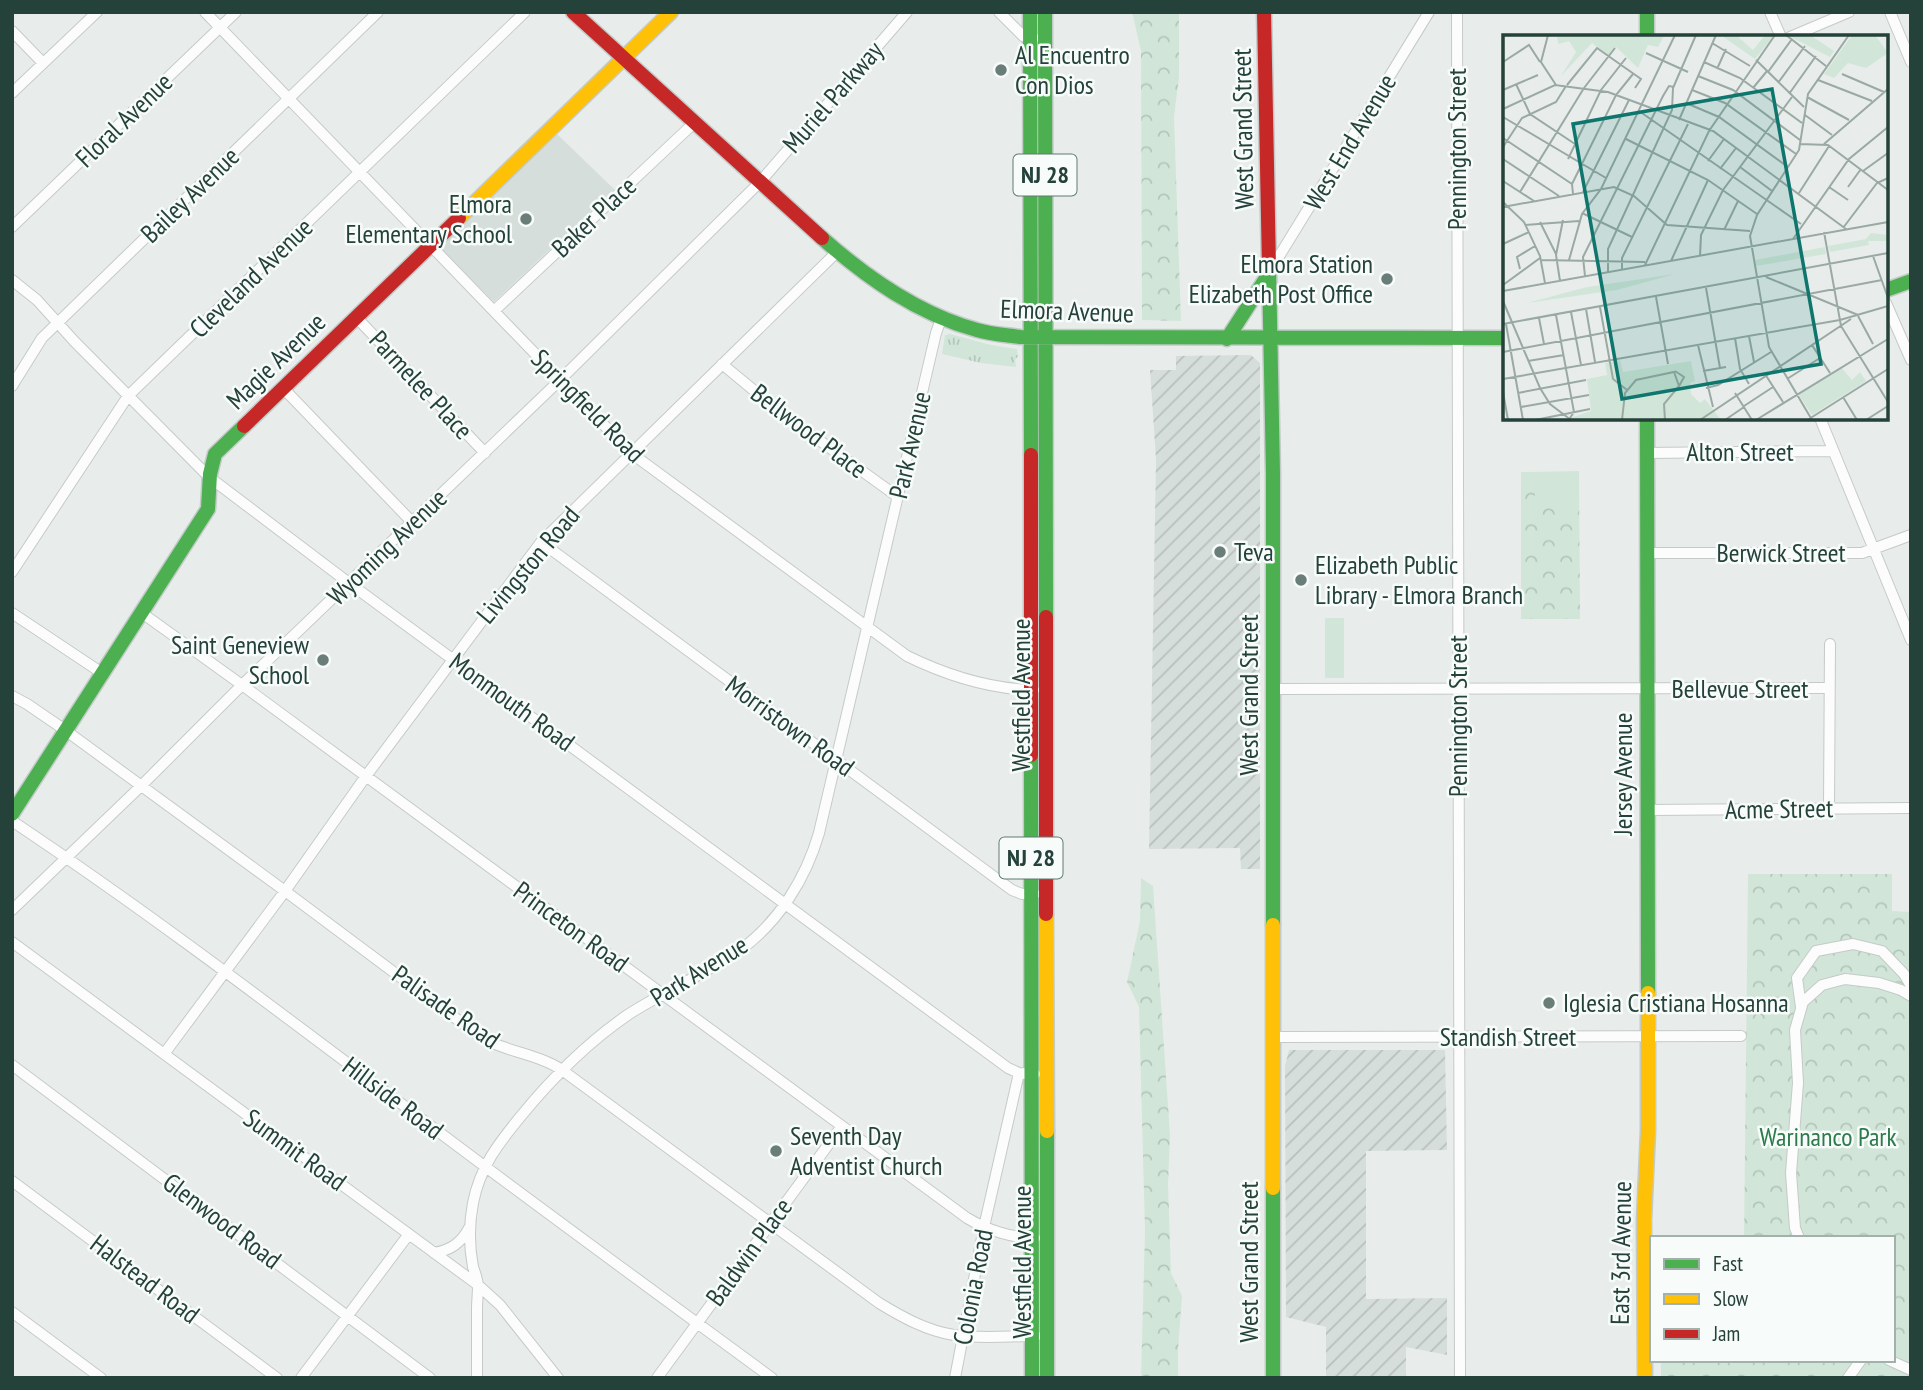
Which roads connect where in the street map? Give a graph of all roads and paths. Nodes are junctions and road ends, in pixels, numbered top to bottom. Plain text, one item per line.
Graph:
1 (97, 12) edge
2 (205, 12) edge
3 (236, 12) edge
4 (378, 12) edge
5 (525, 12) edge
6 (573, 12) edge
7 (671, 12) edge
8 (907, 12) edge
9 (999, 12) edge
10 (1030, 12) edge
11 (1045, 12) edge
12 (1264, 12) edge
13 (1429, 12) edge
14 (1457, 12) edge
15 (1647, 12) edge
16 (1770, 12) edge
17 (1849, 12) edge
18 (1890, 12) edge
19 (220, 28) junction
20 (12, 31) edge
21 (1647, 35) edge
22 (1779, 35) edge
23 (1795, 35) edge
24 (1037, 38) junction
25 (623, 60) junction
26 (1911, 62) edge
27 (43, 63) junction
28 (12, 93) edge
29 (289, 99) junction
30 (694, 122) junction
31 (360, 173) junction
32 (760, 181) junction
33 (12, 227) edge
34 (430, 246) junction
35 (838, 251) junction
36 (1270, 271) junction
37 (12, 280) edge
38 (1911, 281) edge
39 (1888, 289) edge
40 (1888, 308) edge
41 (494, 312) junction
42 (356, 317) junction
43 (941, 319) junction
44 (58, 323) junction
45 (1038, 338) junction
46 (1272, 338) junction
47 (1457, 338) junction
48 (1503, 338) edge
49 (1227, 339) junction
50 (1911, 360) edge
51 (722, 364) junction
52 (561, 380) junction
53 (12, 386) edge
54 (283, 388) junction
55 (128, 396) junction
56 (1647, 420) edge
57 (1820, 420) edge
58 (1833, 451) junction
59 (485, 453) junction
60 (631, 453) junction
61 (1647, 453) junction
62 (209, 477) junction
63 (898, 497) junction
64 (412, 522) junction
65 (1911, 535) edge
66 (541, 542) junction
67 (1874, 550) junction
68 (1647, 553) junction
69 (12, 572) edge
70 (349, 583) junction
71 (12, 613) edge
72 (142, 613) junction
73 (869, 627) junction
74 (1911, 639) edge
75 (1830, 644) dead end
76 (454, 659) junction
77 (102, 673) junction
78 (242, 685) junction
79 (1829, 688) junction
80 (1273, 689) junction
81 (1458, 689) junction
82 (1648, 689) junction
83 (1038, 690) junction
84 (12, 696) edge
85 (65, 730) junction
86 (837, 761) junction
87 (366, 776) junction
88 (141, 786) junction
89 (1829, 808) junction
90 (1911, 808) edge
91 (1648, 810) junction
92 (12, 814) edge
93 (12, 821) edge
94 (66, 857) junction
95 (285, 891) junction
96 (1038, 894) junction
97 (785, 904) junction
98 (12, 910) edge
99 (12, 942) edge
100 (225, 972) junction
101 (1911, 986) edge
102 (663, 994) junction
103 (1911, 996) edge
104 (1801, 1008) junction
105 (1648, 1036) junction
106 (1741, 1036) dead end
107 (1274, 1037) junction
108 (1458, 1037) junction
109 (164, 1054) junction
110 (12, 1065) edge
111 (562, 1070) junction
112 (1032, 1074) junction
113 (842, 1126) junction
114 (1648, 1130) joint
115 (484, 1166) junction
116 (12, 1181) edge
117 (770, 1223) junction
118 (470, 1224) junction
119 (984, 1227) junction
120 (409, 1234) junction
121 (1798, 1236) edge
122 (1039, 1238) junction
123 (434, 1252) junction
124 (478, 1285) junction
125 (12, 1312) edge
126 (348, 1315) junction
127 (697, 1322) junction
128 (963, 1336) junction
129 (1039, 1336) junction
130 (1860, 1362) edge
131 (1893, 1362) edge
132 (1911, 1370) edge
133 (101, 1378) edge
134 (277, 1378) edge
135 (301, 1378) edge
136 (430, 1378) edge
137 (477, 1378) edge
138 (558, 1378) edge
139 (657, 1378) edge
140 (772, 1378) edge
141 (955, 1378) edge
142 (1032, 1378) edge
143 (1047, 1378) edge
144 (1273, 1378) edge
145 (1460, 1378) edge
146 (1644, 1378) edge
147 (1848, 1378) edge

1 - 27 street
2 - 19 street, Springfield Road
3 - 19 street, Floral Avenue
4 - 29 street, Bailey Avenue
5 - 31 street, Cleveland Avenue
6 - 25 street, Elmora Avenue
7 - 25 street, Magie Avenue
8 - 32 street, Muriel Parkway
9 - 24 street
10 - 24 street, Westfield Avenue / NJ 28
11 - 24 street, Westfield Avenue / NJ 28
12 - 36 street, West Grand Street
13 - 36 street, West End Avenue
14 - 47 street, Pennington Street
15 - 21 street
16 - 22 street
17 - 23 street
18 - 26 street
19 - 29 street, Springfield Road
19 - 33 street, Floral Avenue
20 - 27 street
24 - 45 street, Westfield Avenue / NJ 28
25 - 30 street, Elmora Avenue
25 - 34 street, Magie Avenue
27 - 28 street
29 - 31 street, Springfield Road
29 - 44 street, Bailey Avenue
30 - 32 street, Elmora Avenue
30 - 41 street, Baker Place
31 - 34 street, Springfield Road
31 - 55 street, Cleveland Avenue
32 - 35 street, Elmora Avenue
32 - 52 street, Wyoming Avenue
34 - 41 street, Springfield Road
34 - 42 street, Magie Avenue
35 - 43 street, Elmora Avenue
35 - 51 street, Livingston Road
36 - 46 street, West Grand Street
36 - 49 street
37 - 44 street, Monmouth Road
38 - 39 street
40 - 50 street
41 - 52 street, Springfield Road
42 - 54 street, Magie Avenue
42 - 59 street, Parmelee Place
43 - 45 street, Elmora Avenue
43 - 63 street, Park Avenue
44 - 53 street, Bailey Avenue
44 - 55 street, Monmouth Road
45 - 49 street, Elmora Avenue
45 - 83 street, Westfield Avenue / NJ 28
46 - 47 street, Elmora Avenue
46 - 49 street, Elmora Avenue
46 - 80 street, West Grand Street
47 - 48 street, Elmora Avenue
47 - 81 street, Pennington Street
51 - 60 street, Livingston Road
51 - 63 street, Bellwood Place
52 - 59 street, Wyoming Avenue
52 - 60 street, Springfield Road
54 - 62 street, Magie Avenue
54 - 64 street
55 - 62 street, Monmouth Road
55 - 69 street, Cleveland Avenue
56 - 61 street, Jersey Avenue
57 - 58 street
58 - 61 street, Alton Street
58 - 67 street
59 - 64 street, Wyoming Avenue
60 - 66 street, Livingston Road
60 - 73 street, Springfield Road
61 - 68 street, Jersey Avenue
62 - 70 street, Monmouth Road
62 - 72 street, Magie Avenue
63 - 73 street, Park Avenue
64 - 70 street, Wyoming Avenue
65 - 67 street, Berwick Street
66 - 76 street, Livingston Road
66 - 86 street, Morristown Road
67 - 68 street, Berwick Street
67 - 74 street
68 - 82 street, Jersey Avenue
70 - 76 street, Monmouth Road
70 - 78 street, Wyoming Avenue
71 - 77 street
72 - 77 street, Magie Avenue
72 - 78 street, Princeton Road
73 - 83 street, Springfield Road
73 - 86 street, Park Avenue
75 - 79 street
76 - 87 street, Livingston Road
76 - 97 street, Monmouth Road
77 - 85 street, Magie Avenue
78 - 87 street, Princeton Road
78 - 88 street, Wyoming Avenue
79 - 82 street, Bellevue Street
79 - 89 street
80 - 81 street, Bellevue Street
80 - 107 street, West Grand Street
81 - 82 street, Bellevue Street
81 - 108 street, Pennington Street
82 - 91 street, Jersey Avenue
83 - 96 street, Westfield Avenue / NJ 28
84 - 85 street, Palisade Road
85 - 88 street, Palisade Road
85 - 92 street, Magie Avenue
86 - 96 street, Morristown Road
86 - 97 street, Park Avenue
87 - 95 street, Livingston Road
87 - 102 street, Princeton Road
88 - 94 street, Wyoming Avenue
88 - 95 street, Palisade Road
89 - 90 street, Acme Street
89 - 91 street, Acme Street
91 - 105 street, Jersey Avenue
93 - 94 street, Hillside Road
94 - 98 street, Wyoming Avenue
94 - 100 street, Hillside Road
95 - 100 street, Livingston Road
95 - 111 street, Palisade Road
96 - 112 street, Westfield Avenue / NJ 28
97 - 102 street, Park Avenue
97 - 112 street, Monmouth Road
99 - 109 street, Summit Road
100 - 109 street, Livingston Road
100 - 115 street, Hillside Road
101 - 104 street
102 - 111 street, Park Avenue
102 - 113 street, Princeton Road
103 - 104 street
104 - 121 street
105 - 106 street, Standish Street
105 - 108 street, Standish Street
105 - 114 street, Jersey Avenue
107 - 108 street, Standish Street
107 - 144 street, West Grand Street
108 - 145 street, Pennington Street
109 - 120 street, Summit Road
110 - 126 street, Glenwood Road
111 - 115 street, Park Avenue
111 - 117 street, Palisade Road
112 - 119 street, Colonia Road
112 - 122 street, Westfield Avenue / NJ 28
113 - 117 street, Baldwin Place
113 - 119 street, Princeton Road
114 - 146 street, East 3rd Avenue
115 - 118 street, Park Avenue
115 - 127 street, Hillside Road
116 - 134 street, Halstead Road
117 - 127 street, Baldwin Place
117 - 128 street, Palisade Road
118 - 123 street
118 - 124 street, Park Avenue
119 - 122 street, Princeton Road
119 - 128 street, Colonia Road
120 - 123 street, Summit Road
120 - 126 street
122 - 129 street, Westfield Avenue / NJ 28
123 - 124 street, Summit Road
124 - 137 street, Park Avenue
124 - 138 street, Summit Road
125 - 133 street
126 - 135 street
126 - 136 street, Glenwood Road
127 - 139 street, Baldwin Place
127 - 140 street, Hillside Road
128 - 129 street, Palisade Road
128 - 141 street, Colonia Road
129 - 142 street, Westfield Avenue / NJ 28
129 - 143 street, Westfield Avenue / NJ 28
130 - 147 street
131 - 132 street

